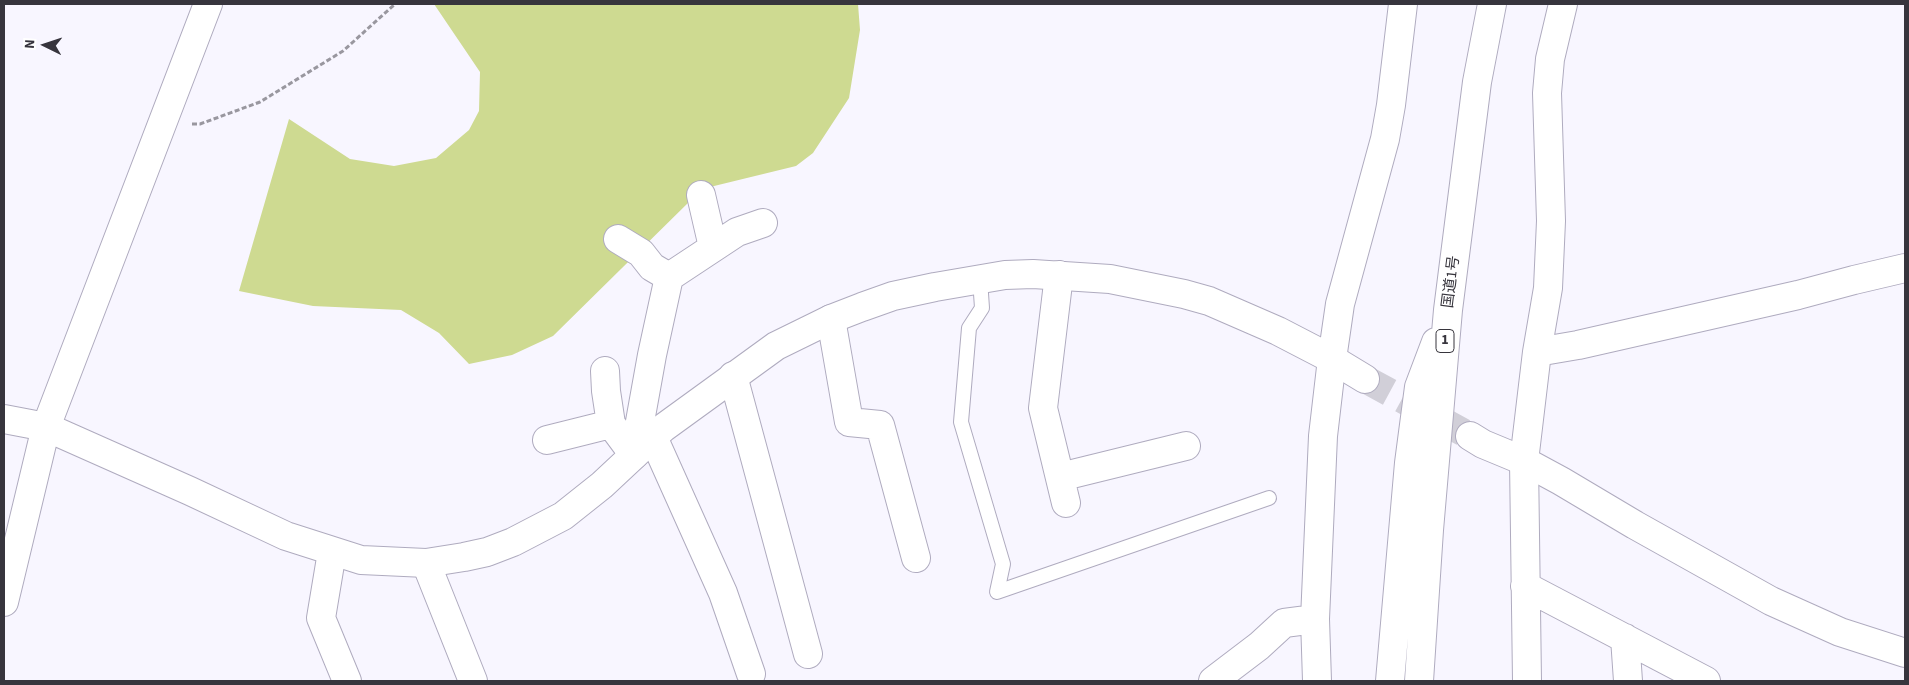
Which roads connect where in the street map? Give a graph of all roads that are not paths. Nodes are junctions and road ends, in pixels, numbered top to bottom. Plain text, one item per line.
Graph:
1 (208, 4) edge
2 (1403, 4) edge
3 (1492, 4) edge
4 (1563, 4) edge
5 (701, 195) dead end
6 (763, 224) dead end
7 (618, 239) dead end
8 (713, 247) junction
9 (1905, 268) edge
10 (1059, 275) junction
11 (669, 276) junction
12 (980, 279) junction
13 (1448, 310) junction
14 (831, 319) junction
15 (1537, 352) junction
16 (1332, 358) junction
17 (606, 370) dead end
18 (734, 376) junction
19 (1366, 379) tunnel mouth
20 (4, 419) edge
21 (611, 424) junction
22 (46, 427) junction
23 (1470, 436) tunnel mouth
24 (547, 440) dead end
25 (644, 446) junction
26 (1186, 446) dead end
27 (1524, 462) junction
28 (1060, 477) junction
29 (1269, 498) dead end
30 (1066, 503) dead end
31 (332, 552) junction
32 (916, 558) dead end
33 (426, 562) junction
34 (1525, 586) junction
35 (4, 602) edge
36 (1315, 619) junction
37 (1625, 638) junction
38 (1905, 653) edge
39 (808, 654) dead end
40 (751, 674) dead end
41 (347, 681) edge
42 (473, 681) edge
43 (1213, 681) edge
44 (1317, 681) edge
45 (1390, 681) edge
46 (1419, 681) edge
47 (1527, 681) edge
48 (1628, 681) edge
49 (1706, 681) edge

1 - 22 main road
2 - 16 main road
3 - 13 main road, 国道1号 / 1
4 - 15 main road
5 - 8 main road
6 - 8 main road
7 - 11 main road
8 - 11 main road
9 - 15 main road
10 - 12 main road
10 - 16 main road
10 - 28 main road
11 - 25 main road
12 - 14 main road
12 - 29 lane
13 - 45 main road, 1
13 - 46 main road, 国道1号 / 1
14 - 18 main road
14 - 32 main road
15 - 27 main road
16 - 19 main road
16 - 36 main road
17 - 21 main road
18 - 25 main road
18 - 39 main road
20 - 22 main road
21 - 24 main road
21 - 25 main road
22 - 31 main road
22 - 35 main road
23 - 27 main road
25 - 33 main road
25 - 40 main road
26 - 28 main road
27 - 34 main road
27 - 38 main road
28 - 30 main road
31 - 33 main road
31 - 41 main road
33 - 42 main road
34 - 37 main road
34 - 47 main road
36 - 43 main road
36 - 44 main road
37 - 48 main road
37 - 49 main road

